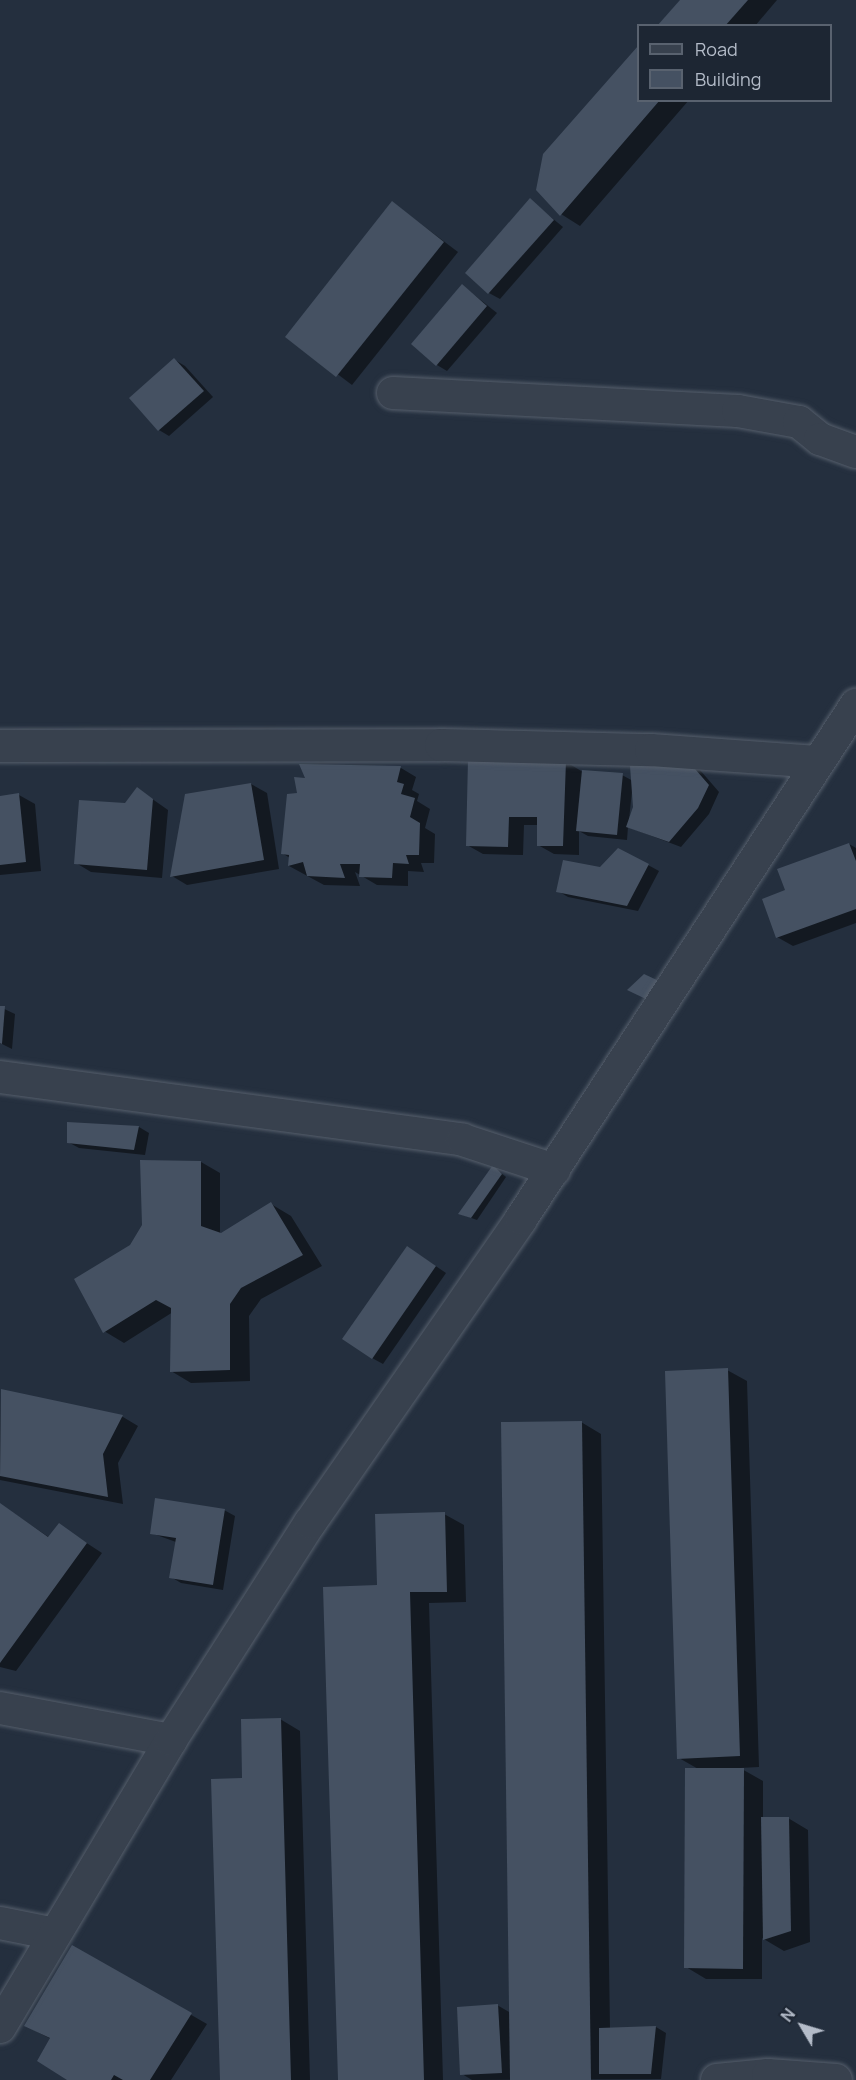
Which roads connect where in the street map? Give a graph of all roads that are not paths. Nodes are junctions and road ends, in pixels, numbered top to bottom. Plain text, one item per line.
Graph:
1 (393, 393) dead end
2 (856, 452) edge
3 (856, 705) edge
4 (0, 746) edge
5 (817, 762) junction
6 (0, 1077) edge
7 (554, 1170) junction
8 (0, 1708) edge
9 (171, 1740) junction
10 (0, 1923) edge
11 (55, 1934) junction
12 (0, 2027) edge
13 (717, 2080) edge
14 (836, 2080) edge

1 - 2 street
3 - 5 street
4 - 5 street
5 - 7 street
6 - 7 street
7 - 9 street
8 - 9 street
9 - 11 street
10 - 11 street
11 - 12 street
13 - 14 street

